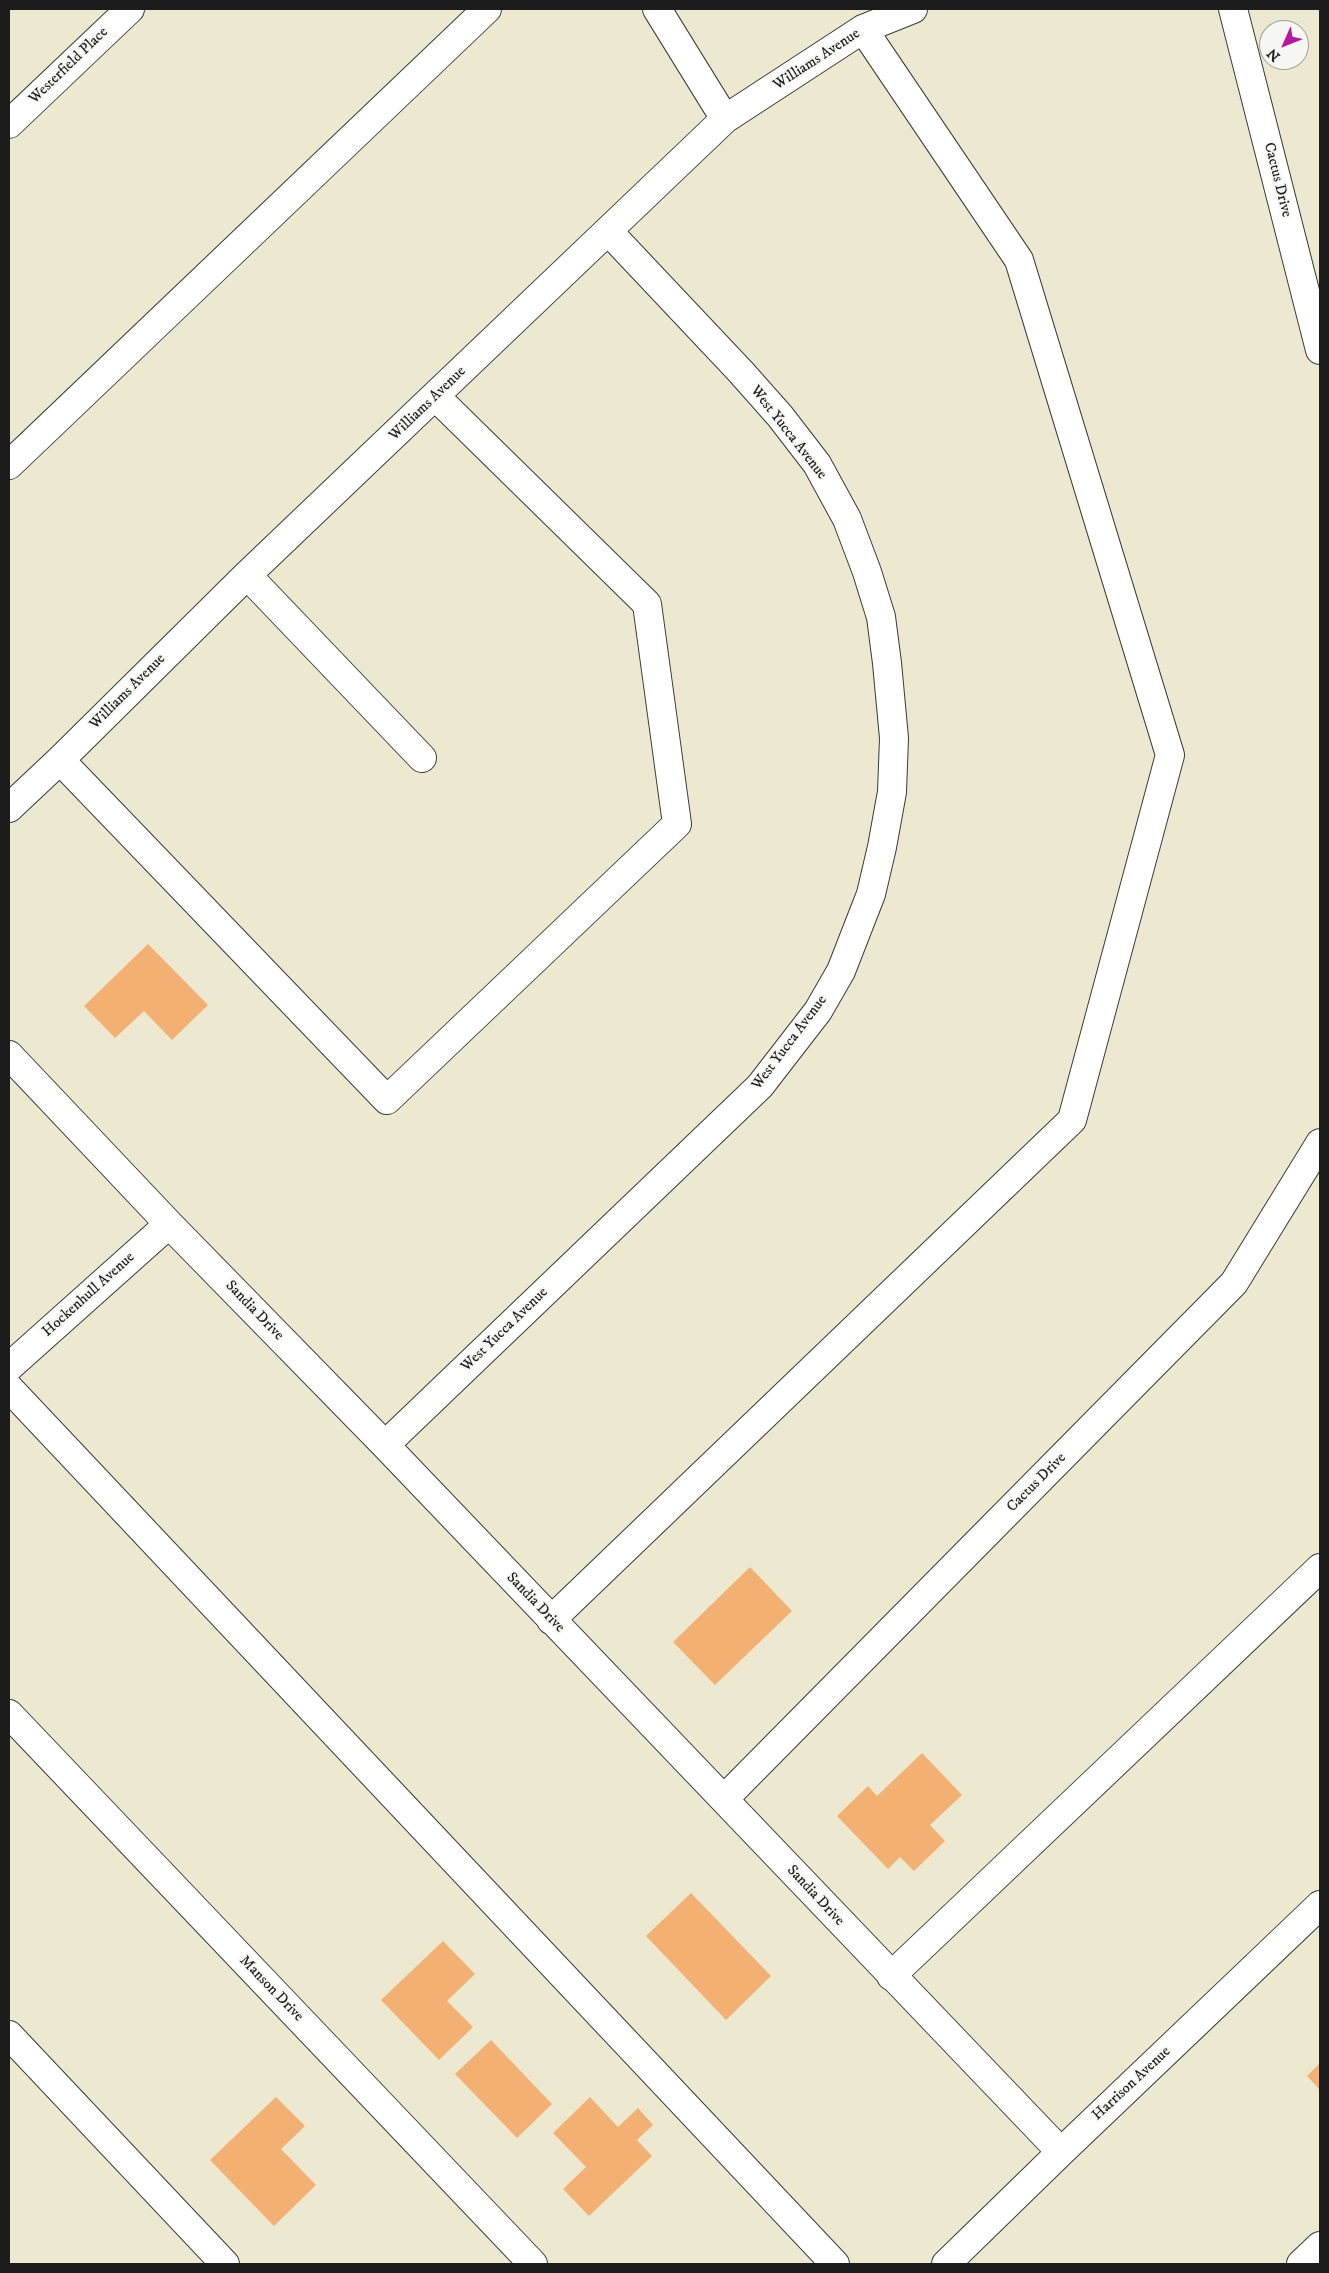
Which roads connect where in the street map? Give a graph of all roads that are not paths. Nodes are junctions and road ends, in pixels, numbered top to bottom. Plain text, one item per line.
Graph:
1 (130, 9) edge
2 (487, 9) edge
3 (657, 9) edge
4 (913, 9) edge
5 (1233, 9) edge
6 (863, 30) junction
7 (726, 119) junction
8 (9, 124) edge
9 (608, 231) junction
10 (1320, 350) edge
11 (436, 396) junction
12 (9, 465) edge
13 (246, 575) junction
14 (422, 758) dead end
15 (60, 760) junction
16 (9, 808) edge
17 (9, 1055) edge
18 (1320, 1142) edge
19 (169, 1224) junction
20 (9, 1367) edge
21 (9, 1388) edge
22 (385, 1445) junction
23 (1320, 1568) edge
24 (552, 1620) junction
25 (9, 1714) edge
26 (724, 1799) junction
27 (1320, 1905) edge
28 (891, 1976) junction
29 (9, 2035) edge
30 (1061, 2152) junction
31 (1320, 2246) edge
32 (225, 2264) edge
33 (533, 2264) edge
34 (835, 2264) edge
35 (946, 2264) edge
36 (1301, 2264) edge

1 - 8 street, Westerfield Place
2 - 12 street
3 - 7 street
4 - 6 street, Williams Avenue
5 - 10 street, Cactus Drive
6 - 7 street, Williams Avenue
6 - 24 street
7 - 9 street, Williams Avenue
9 - 11 street, Williams Avenue
9 - 22 street, West Yucca Avenue
11 - 13 street, Williams Avenue
11 - 15 street
13 - 14 street
13 - 15 street, Williams Avenue
15 - 16 street, Williams Avenue
17 - 19 street, Sandia Drive
18 - 26 street, Cactus Drive
19 - 20 street, Hockenhull Avenue
19 - 22 street, Sandia Drive
21 - 34 street
22 - 24 street, Sandia Drive
23 - 28 street
24 - 26 street, Sandia Drive
25 - 33 street, Manson Drive
26 - 28 street, Sandia Drive
27 - 30 street, Harrison Avenue
28 - 30 street, Sandia Drive
29 - 32 street
30 - 35 street, Harrison Avenue
31 - 36 street

